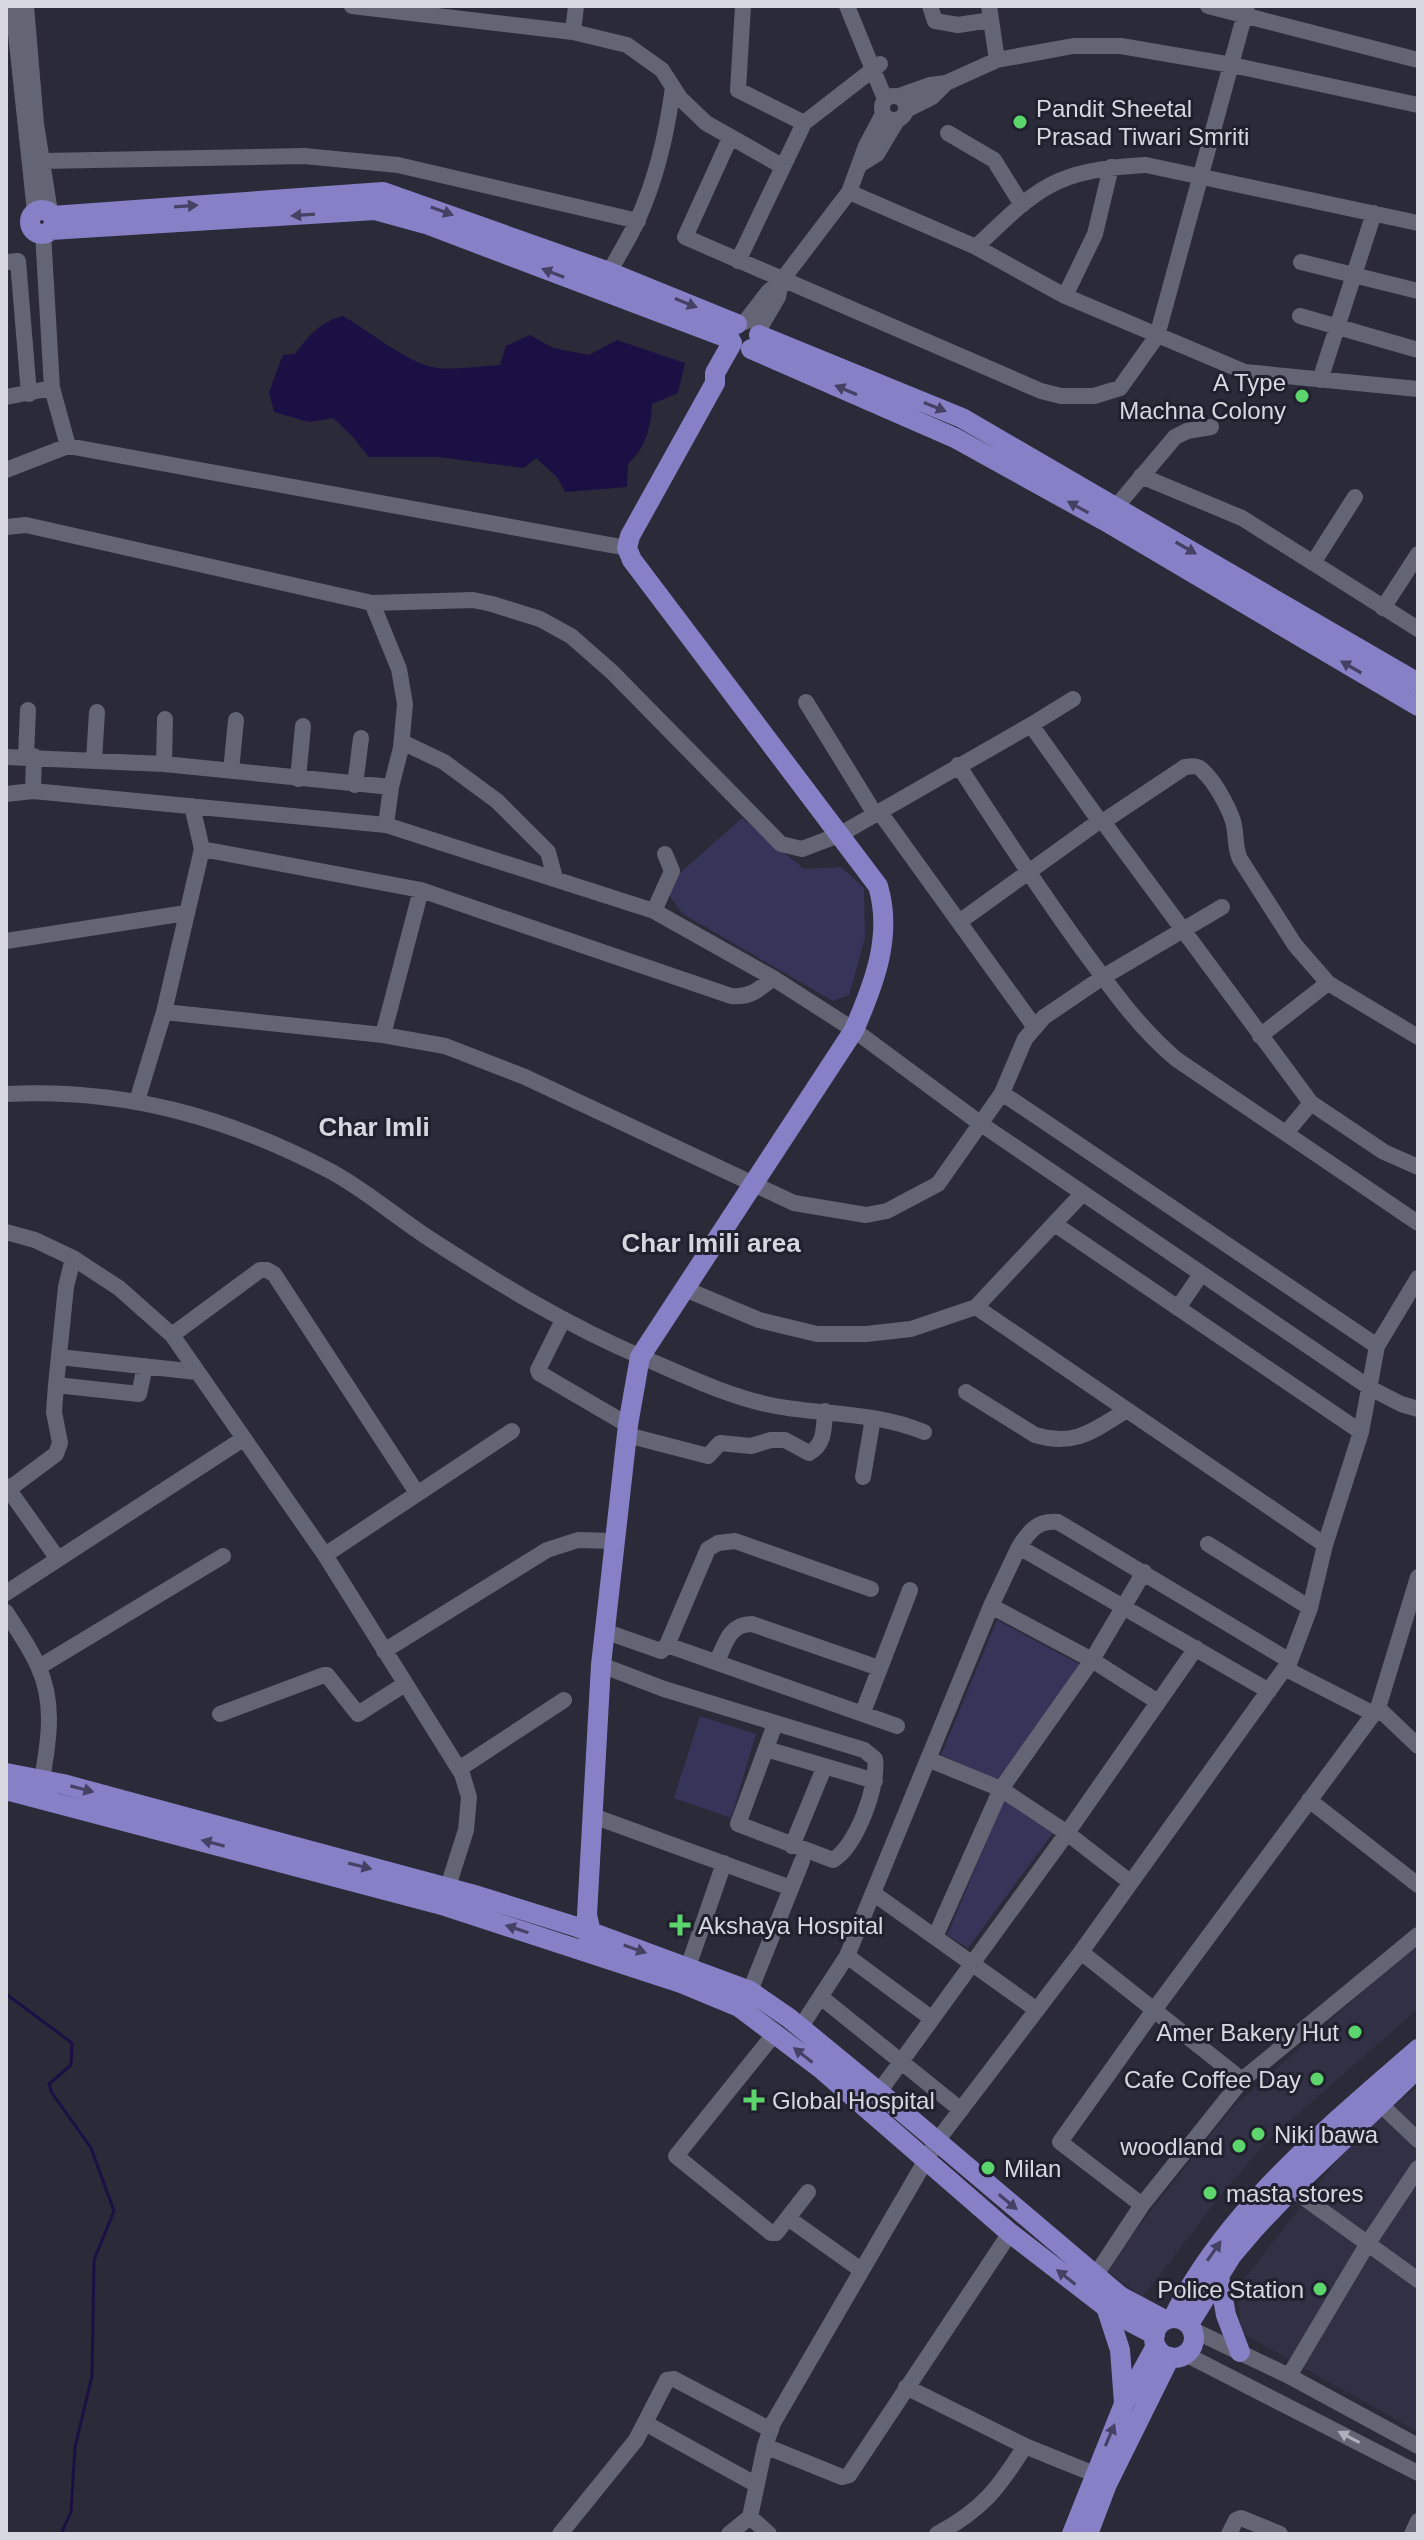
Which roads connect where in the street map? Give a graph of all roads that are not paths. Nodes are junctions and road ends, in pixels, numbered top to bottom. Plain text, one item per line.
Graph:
1 (13, 6) edge
2 (26, 6) edge
3 (352, 6) edge
4 (576, 6) edge
5 (743, 6) edge
6 (847, 6) edge
7 (930, 6) edge
8 (1208, 6) edge
9 (1246, 10) edge
10 (990, 13) edge
11 (573, 32) junction
12 (997, 60) junction
13 (1418, 60) edge
14 (1232, 65) junction
15 (876, 67) junction
16 (673, 87) junction
17 (1418, 105) edge
18 (894, 106) junction
19 (804, 123) junction
20 (948, 133) dead end
21 (730, 138) junction
22 (42, 161) junction
23 (782, 166) junction
24 (1111, 167) junction
25 (1201, 177) junction
26 (849, 192) junction
27 (1022, 205) junction
28 (1374, 213) junction
29 (46, 221) junction
30 (638, 221) junction
31 (1418, 223) edge
32 (976, 247) junction
33 (738, 261) junction
34 (6, 262) edge
35 (1301, 262) dead end
36 (1354, 275) junction
37 (782, 281) junction
38 (605, 282) junction
39 (1418, 291) edge
40 (1065, 296) junction
41 (14, 303) edge
42 (1300, 316) dead end
43 (1338, 327) junction
44 (1157, 336) junction
45 (745, 337) junction
46 (1418, 350) edge
47 (1320, 380) junction
48 (52, 388) junction
49 (1418, 389) edge
50 (29, 394) junction
51 (6, 397) edge
52 (1211, 427) dead end
53 (68, 446) junction
54 (6, 470) edge
55 (1141, 476) junction
56 (1355, 497) dead end
57 (1110, 514) junction
58 (6, 527) edge
59 (627, 548) junction
60 (1418, 554) edge
61 (1313, 563) junction
62 (372, 603) junction
63 (1383, 608) junction
64 (1418, 629) edge
65 (1418, 683) edge
66 (1073, 699) dead end
67 (806, 702) dead end
68 (1418, 706) edge
69 (28, 710) dead end
70 (97, 712) dead end
71 (165, 719) dead end
72 (236, 720) dead end
73 (1031, 725) junction
74 (303, 726) dead end
75 (361, 738) dead end
76 (402, 742) junction
77 (30, 756) junction
78 (6, 757) edge
79 (94, 760) junction
80 (164, 764) junction
81 (958, 765) junction
82 (231, 771) junction
83 (298, 779) junction
84 (355, 785) junction
85 (391, 787) junction
86 (33, 791) junction
87 (6, 794) edge
88 (192, 806) junction
89 (877, 813) junction
90 (1101, 822) junction
91 (386, 825) junction
92 (839, 835) junction
93 (202, 849) junction
94 (665, 854) dead end
95 (1029, 874) junction
96 (555, 878) junction
97 (421, 890) junction
98 (1222, 907) dead end
99 (654, 911) junction
100 (186, 913) junction
101 (959, 922) junction
102 (1184, 930) junction
103 (10, 935) edge
104 (1103, 977) junction
105 (773, 978) junction
106 (1328, 983) junction
107 (164, 1012) junction
108 (1034, 1026) junction
109 (854, 1030) junction
110 (383, 1035) junction
111 (1260, 1036) junction
112 (1418, 1037) edge
113 (1002, 1093) junction
114 (6, 1094) edge
115 (137, 1101) junction
116 (1311, 1103) junction
117 (981, 1124) junction
118 (1286, 1133) junction
119 (1418, 1167) edge
120 (752, 1185) junction
121 (1082, 1194) junction
122 (1418, 1223) edge
123 (1056, 1225) junction
124 (6, 1232) edge
125 (73, 1258) junction
126 (1201, 1274) junction
127 (1418, 1278) edge
128 (685, 1289) junction
129 (976, 1307) junction
130 (1178, 1308) junction
131 (563, 1320) junction
132 (172, 1335) junction
133 (1377, 1346) junction
134 (59, 1357) junction
135 (640, 1357) junction
136 (145, 1366) junction
137 (197, 1372) junction
138 (56, 1385) junction
139 (1370, 1388) junction
140 (966, 1392) dead end
141 (1418, 1409) edge
142 (1127, 1410) junction
143 (825, 1411) junction
144 (873, 1418) junction
145 (627, 1430) junction
146 (512, 1431) dead end
147 (924, 1432) dead end
148 (1361, 1432) junction
149 (243, 1439) junction
150 (863, 1477) dead end
151 (7, 1488) edge
152 (417, 1493) junction
153 (614, 1541) junction
154 (1208, 1544) dead end
155 (1325, 1545) junction
156 (1019, 1547) junction
157 (325, 1555) junction
158 (223, 1556) dead end
159 (58, 1559) junction
160 (1144, 1572) junction
161 (1418, 1577) edge
162 (871, 1589) dead end
163 (910, 1590) dead end
164 (6, 1593) edge
165 (1124, 1605) junction
166 (991, 1606) junction
167 (1415, 1606) edge
168 (1310, 1608) junction
169 (6, 1612) edge
170 (604, 1631) junction
171 (667, 1645) junction
172 (1196, 1648) junction
173 (384, 1651) junction
174 (1092, 1660) junction
175 (717, 1662) junction
176 (601, 1665) junction
177 (1288, 1665) junction
178 (39, 1667) junction
179 (879, 1668) junction
180 (405, 1684) junction
181 (1269, 1691) junction
182 (564, 1700) dead end
183 (1158, 1702) junction
184 (1376, 1711) junction
185 (863, 1712) junction
186 (220, 1714) dead end
187 (775, 1724) junction
188 (897, 1726) dead end
189 (1418, 1746) edge
190 (766, 1749) junction
191 (930, 1760) junction
192 (824, 1768) junction
193 (459, 1769) junction
194 (6, 1773) edge
195 (875, 1781) junction
196 (40, 1788) junction
197 (1001, 1789) junction
198 (6, 1790) edge
199 (1309, 1800) junction
200 (593, 1816) junction
201 (1067, 1833) junction
202 (792, 1846) junction
203 (802, 1861) dead end
204 (724, 1863) junction
205 (1130, 1882) junction
206 (1418, 1885) edge
207 (791, 1888) junction
208 (873, 1893) junction
209 (445, 1896) junction
210 (583, 1935) junction
211 (935, 1937) junction
212 (1415, 1942) edge
213 (1081, 1952) junction
214 (847, 1956) junction
215 (971, 1964) junction
216 (688, 1967) junction
217 (750, 1991) junction
218 (822, 1998) junction
219 (1037, 2010) junction
220 (1154, 2010) junction
221 (931, 2018) junction
222 (800, 2028) junction
223 (775, 2033) junction
224 (1418, 2049) edge
225 (901, 2062) junction
226 (1418, 2068) edge
227 (1242, 2080) junction
228 (879, 2092) junction
229 (1379, 2103) junction
230 (961, 2110) junction
231 (1418, 2140) edge
232 (937, 2141) junction
233 (925, 2159) junction
234 (1416, 2176) edge
235 (1292, 2189) junction
236 (808, 2192) dead end
237 (1142, 2205) junction
238 (788, 2218) junction
239 (1010, 2233) junction
240 (1368, 2243) junction
241 (861, 2270) junction
242 (1095, 2276) junction
243 (1219, 2276) junction
244 (1418, 2280) edge
245 (1106, 2307) junction
246 (1173, 2335) junction
247 (1240, 2352) junction
248 (1289, 2376) junction
249 (906, 2387) junction
250 (1124, 2403) junction
251 (645, 2423) junction
252 (768, 2438) junction
253 (1025, 2446) junction
254 (1418, 2446) edge
255 (1418, 2473) edge
256 (1094, 2474) junction
257 (757, 2485) junction
258 (750, 2517) junction
259 (1418, 2521) edge
260 (560, 2534) edge
261 (729, 2534) edge
262 (769, 2534) edge
263 (937, 2534) edge
264 (1072, 2534) edge
265 (1088, 2534) edge
266 (1229, 2534) edge
267 (1280, 2534) edge
268 (1412, 2534) edge

1 - 29 street
2 - 22 street
3 - 11 street
4 - 11 street
5 - 19 street
6 - 15 street
7 - 10 street
8 - 9 street
9 - 13 street
9 - 14 street
10 - 12 street
11 - 16 street
12 - 14 street
12 - 18 street
14 - 17 street
14 - 25 street
15 - 18 street
15 - 19 street
16 - 21 street
16 - 30 street
18 - 26 street
19 - 23 street
20 - 27 street
21 - 23 street
21 - 33 street
22 - 29 street
22 - 30 street
23 - 33 street
24 - 25 street
24 - 27 street
24 - 40 street
25 - 28 street
25 - 44 street
26 - 32 street
26 - 37 street
27 - 32 street
28 - 31 street
28 - 36 street
29 - 38 main road
29 - 48 street
30 - 38 street
32 - 40 street
33 - 37 street
34 - 41 street
35 - 36 street
36 - 39 street
36 - 43 street
37 - 44 street
37 - 45 street
38 - 45 main road
40 - 44 street
41 - 50 street
42 - 43 street
43 - 46 street
43 - 47 street
44 - 47 street
45 - 57 main road
45 - 59 main road
47 - 49 street
48 - 50 street
48 - 53 street
50 - 51 street
52 - 55 street
53 - 54 street
53 - 59 street
55 - 57 street
55 - 61 street
56 - 61 street
57 -> 65 main road
68 -> 57 main road
58 - 62 street
59 - 92 main road
60 - 63 street
61 - 63 street
62 - 76 street
62 - 92 street
63 - 64 street
66 - 73 street
67 - 89 street
69 - 77 street
70 - 79 street
71 - 80 street
72 - 82 street
73 - 81 street
73 - 90 street
74 - 83 street
75 - 84 street
76 - 85 street
76 - 96 street
77 - 78 street
77 - 79 street
77 - 86 street
79 - 80 street
80 - 82 street
81 - 89 street
81 - 95 street
82 - 83 street
83 - 84 street
84 - 85 street
85 - 91 street
86 - 87 street
86 - 88 street
88 - 91 street
88 - 93 street
89 - 92 street
89 - 101 street
90 - 95 street
90 - 102 street
90 - 106 street
91 - 96 street
92 - 109 main road
93 - 97 street
93 - 100 street
94 - 99 street
95 - 101 street
95 - 104 street
96 - 99 street
97 - 105 street
97 - 110 street
98 - 102 street
99 - 105 street
100 - 103 street
100 - 107 street
101 - 108 street
102 - 104 street
102 - 111 street
104 - 108 street
104 - 118 street
105 - 109 street
106 - 111 street
106 - 112 street
107 - 110 street
107 - 115 street
108 - 113 street
109 - 117 street
109 - 120 main road
110 - 120 street
111 - 116 street
113 - 117 street
113 - 133 street
114 - 115 street
115 - 131 street
116 - 118 street
116 - 119 street
117 - 120 street
117 - 121 street
118 - 122 street
120 - 128 main road
121 - 123 street
121 - 126 street
123 - 129 street
123 - 130 street
124 - 125 street
125 - 132 street
125 - 134 street
126 - 130 street
126 - 139 street
127 - 133 street
128 - 129 street
128 - 135 main road
129 - 142 street
130 - 148 street
131 - 135 street
131 - 145 street
132 - 137 street
132 - 152 street
133 - 139 street
134 - 136 street
134 - 138 street
135 - 143 street
135 - 145 main road
136 - 137 street
136 - 138 street
137 - 149 street
138 - 151 street
139 - 141 street
139 - 148 street
140 - 142 street
142 - 155 street
143 - 144 street
143 - 145 street
144 - 147 street
144 - 150 street
145 - 153 main road
146 - 152 street
148 - 155 street
149 - 157 street
149 - 159 street
151 - 159 street
152 - 157 street
153 - 170 main road
153 - 173 street
154 - 168 street
155 - 168 street
156 - 160 street
156 - 165 street
156 - 166 street
157 - 173 street
158 - 178 street
159 - 164 street
160 - 165 street
160 - 177 street
161 - 167 street
162 - 171 street
163 - 179 street
165 - 172 street
165 - 174 street
166 - 174 street
166 - 191 street
167 - 184 street
168 - 177 street
169 - 178 street
170 - 171 street
170 - 176 main road
171 - 175 street
172 - 181 street
172 - 183 street
173 - 180 street
174 - 183 street
174 - 197 street
175 - 179 street
175 - 185 street
176 - 187 street
176 - 200 main road
177 - 181 street
177 - 184 street
178 - 196 street
179 - 185 street
180 - 186 street
180 - 193 street
181 - 205 street
182 - 193 street
183 - 201 street
184 - 189 street
184 - 199 street
185 - 188 street
187 - 190 street
187 - 195 street
190 - 192 street
190 - 202 street
191 - 197 street
191 - 208 street
192 - 195 street
192 - 202 street
193 - 209 street
194 - 196 main road
195 - 202 street
196 - 198 main road
196 - 209 main road
197 - 201 street
197 - 211 street
199 - 206 street
199 - 220 street
200 - 204 street
200 - 210 main road
201 - 205 street
201 - 215 street
203 - 207 street
204 - 207 street
204 - 216 street
205 - 213 street
207 - 217 street
208 - 211 street
208 - 214 street
209 - 210 main road
210 -> 216 main road
210 - 223 main road
211 - 215 street
212 - 227 street
213 - 219 street
213 - 220 street
214 - 218 street
214 - 221 street
215 - 219 street
215 - 221 street
216 - 217 main road
217 - 222 main road
218 - 222 street
218 - 225 street
219 - 230 street
220 - 227 street
220 - 237 street
221 - 225 street
222 - 228 main road
233 -> 223 main road
223 - 238 street
246 -> 224 main road
225 - 228 street
225 - 230 street
226 - 229 main road
227 - 237 street
228 - 232 main road
229 - 231 street
229 - 235 main road
230 - 232 street
232 - 233 street
232 -> 242 main road
233 - 239 main road
233 - 241 street
234 - 240 street
235 - 240 street
235 - 243 main road
236 - 238 street
237 - 242 street
238 - 241 street
245 -> 239 main road
239 - 249 street
240 - 244 street
240 - 248 street
241 - 252 street
242 - 246 main road
243 - 246 main road
243 - 247 main road
245 - 246 main road
245 - 250 main road
246 - 247 street
246 - 250 main road
255 -> 246 street
246 - 265 main road
247 - 248 street
248 - 254 street
249 - 252 street
249 - 253 street
256 -> 250 main road
251 - 252 street
251 - 257 street
251 - 260 street
252 - 257 street
253 - 256 street
253 - 263 street
256 - 264 main road
257 - 258 street
258 - 261 street
258 - 262 street
259 - 268 street
266 - 267 street

